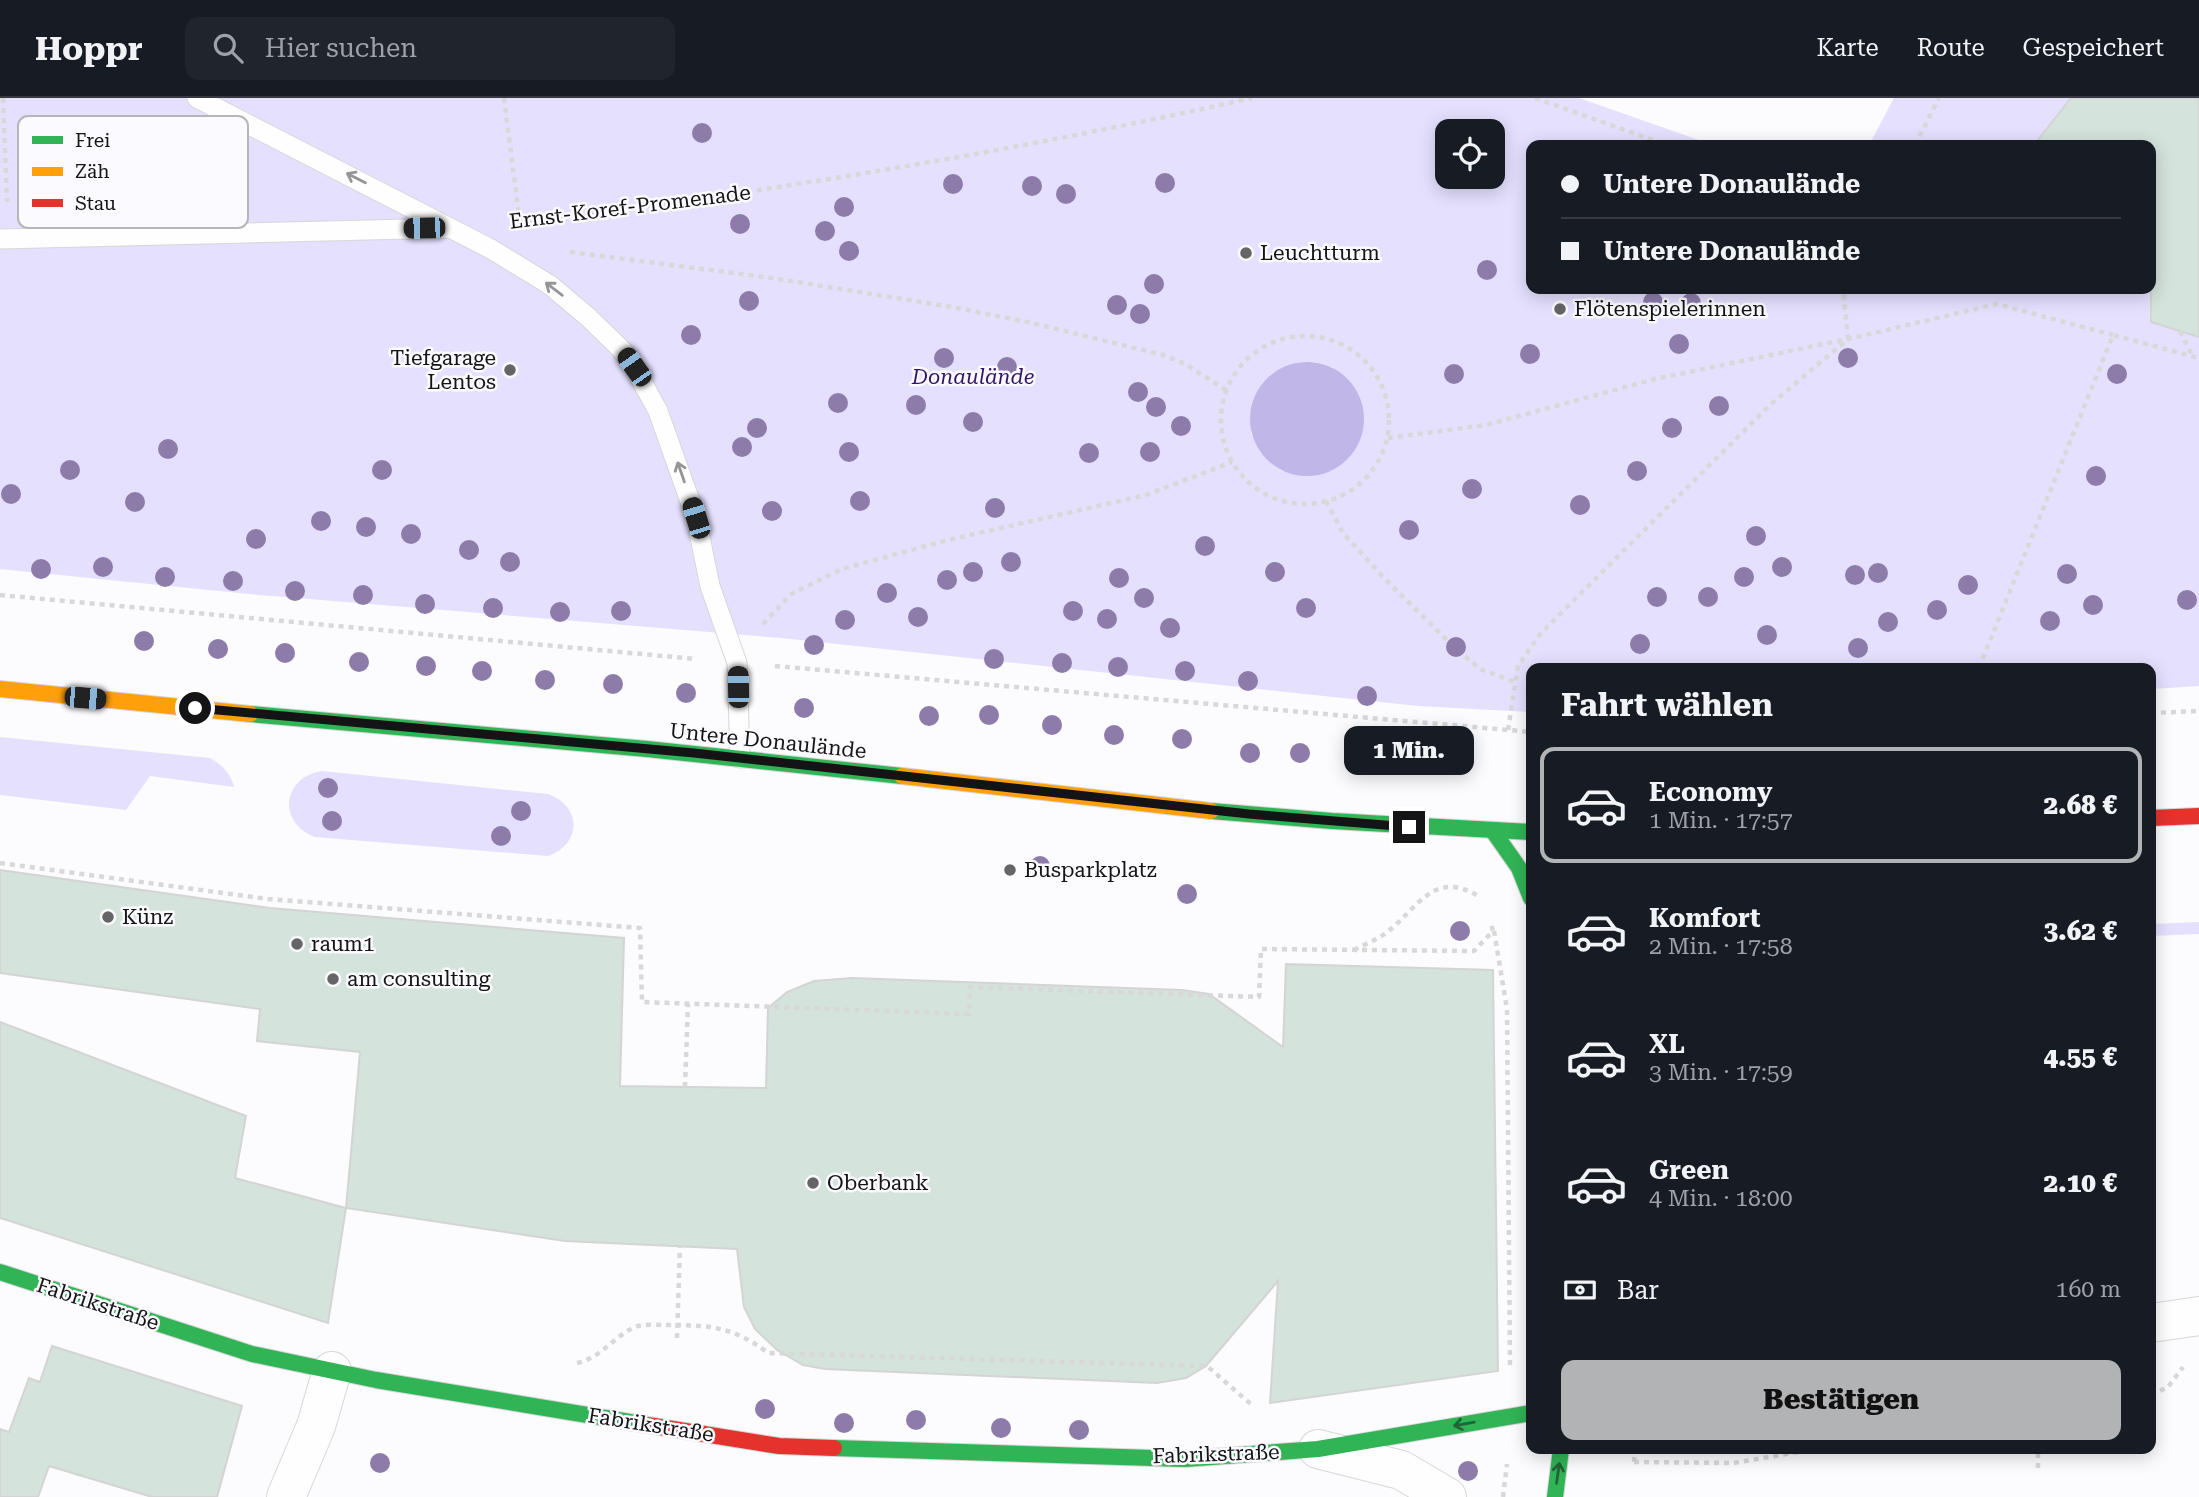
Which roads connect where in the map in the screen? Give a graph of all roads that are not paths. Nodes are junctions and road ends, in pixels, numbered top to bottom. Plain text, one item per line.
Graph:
1 (197, 98) edge
2 (232, 116) edge
3 (248, 124) edge
4 (452, 228) junction
5 (4, 239) edge
6 (0, 689) edge
7 (740, 758) junction
8 (2199, 816) edge
9 (2156, 818) edge
10 (1493, 831) junction
11 (1526, 832) edge
12 (1526, 886) edge
13 (0, 1272) edge
14 (2199, 1317) edge
15 (2156, 1322) edge
16 (332, 1371) junction
17 (1526, 1414) edge
18 (1318, 1449) junction
19 (1560, 1454) edge
20 (286, 1497) edge
21 (1447, 1497) edge
22 (1555, 1497) edge

2 -> 1 lane
4 -> 3 lane
4 - 5 lane
7 -> 4 lane
6 - 7 main road, Untere Donaulände
7 - 10 main road, Untere Donaulände
8 - 9 main road
10 - 11 main road, Untere Donaulände
10 - 12 main road
13 - 16 main road, Fabrikstraße
14 - 15 street
16 - 18 main road, Fabrikstraße
16 - 20 street
17 -> 18 main road, Fabrikstraße
18 - 21 street, Fabrikstraße
22 -> 19 main road

